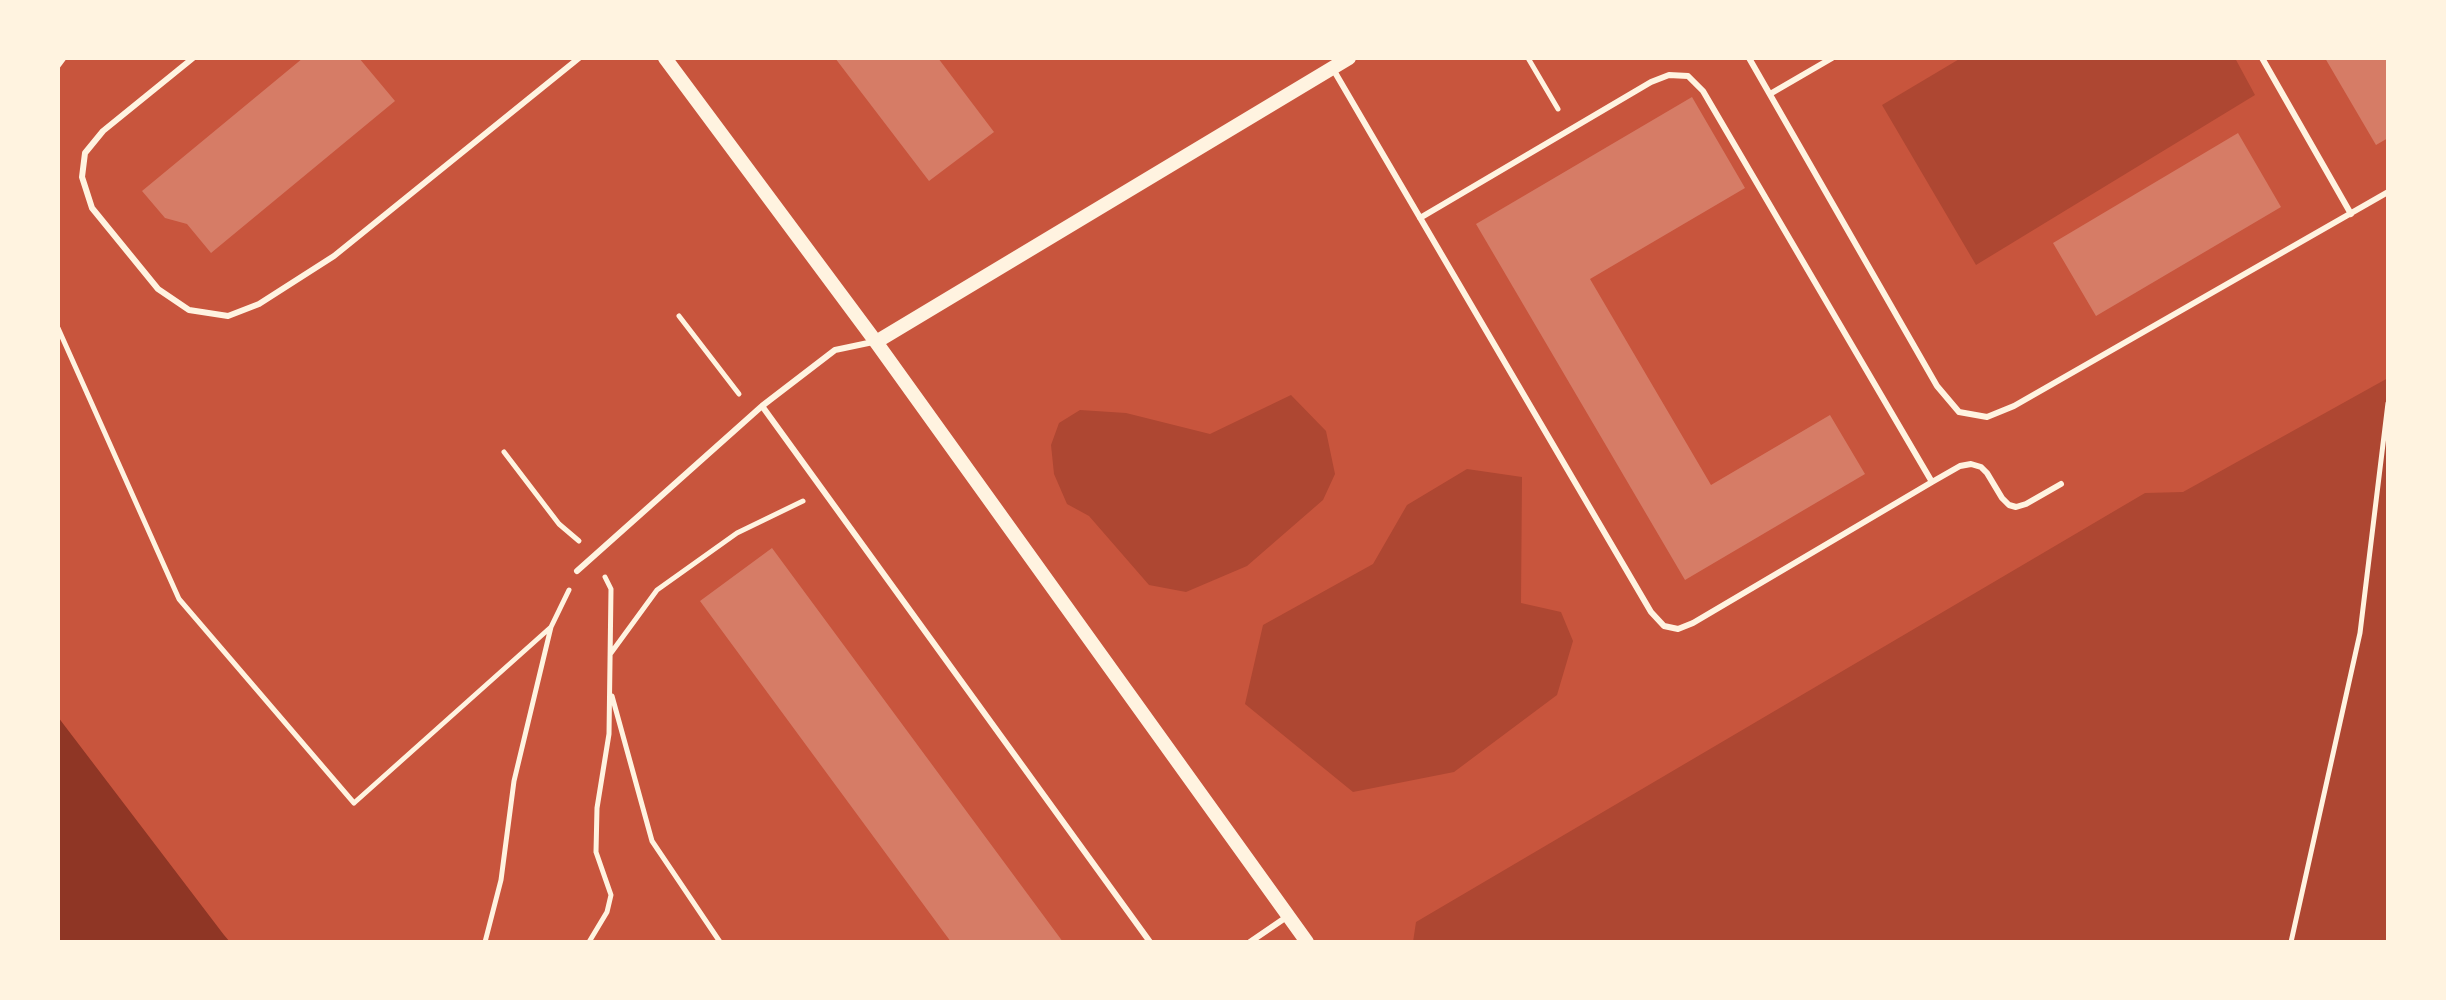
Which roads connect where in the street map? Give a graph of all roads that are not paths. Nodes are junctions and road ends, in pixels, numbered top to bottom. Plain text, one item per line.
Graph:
1 (193, 58) edge
2 (579, 58) edge
3 (665, 58) edge
4 (1349, 58) edge
5 (1749, 58) edge
6 (1832, 58) edge
7 (2262, 58) edge
8 (1332, 68) junction
9 (1770, 94) junction
10 (2388, 192) edge
11 (2351, 214) junction
12 (1420, 218) junction
13 (876, 342) junction
14 (762, 406) junction
15 (1932, 482) junction
16 (2061, 484) dead end
17 (577, 571) road end
18 (1288, 916) junction
19 (1150, 942) edge
20 (1250, 942) edge
21 (1307, 942) edge

1 - 2 lane
3 - 13 street
4 - 8 street
5 - 9 lane
6 - 9 lane
7 - 11 lane
8 - 12 lane
8 - 13 street
9 - 11 lane
10 - 11 lane
12 - 15 lane
12 - 15 lane
13 - 14 lane
13 - 18 street
14 - 17 lane
14 - 19 lane
15 - 16 lane
18 - 20 lane
18 - 21 street

